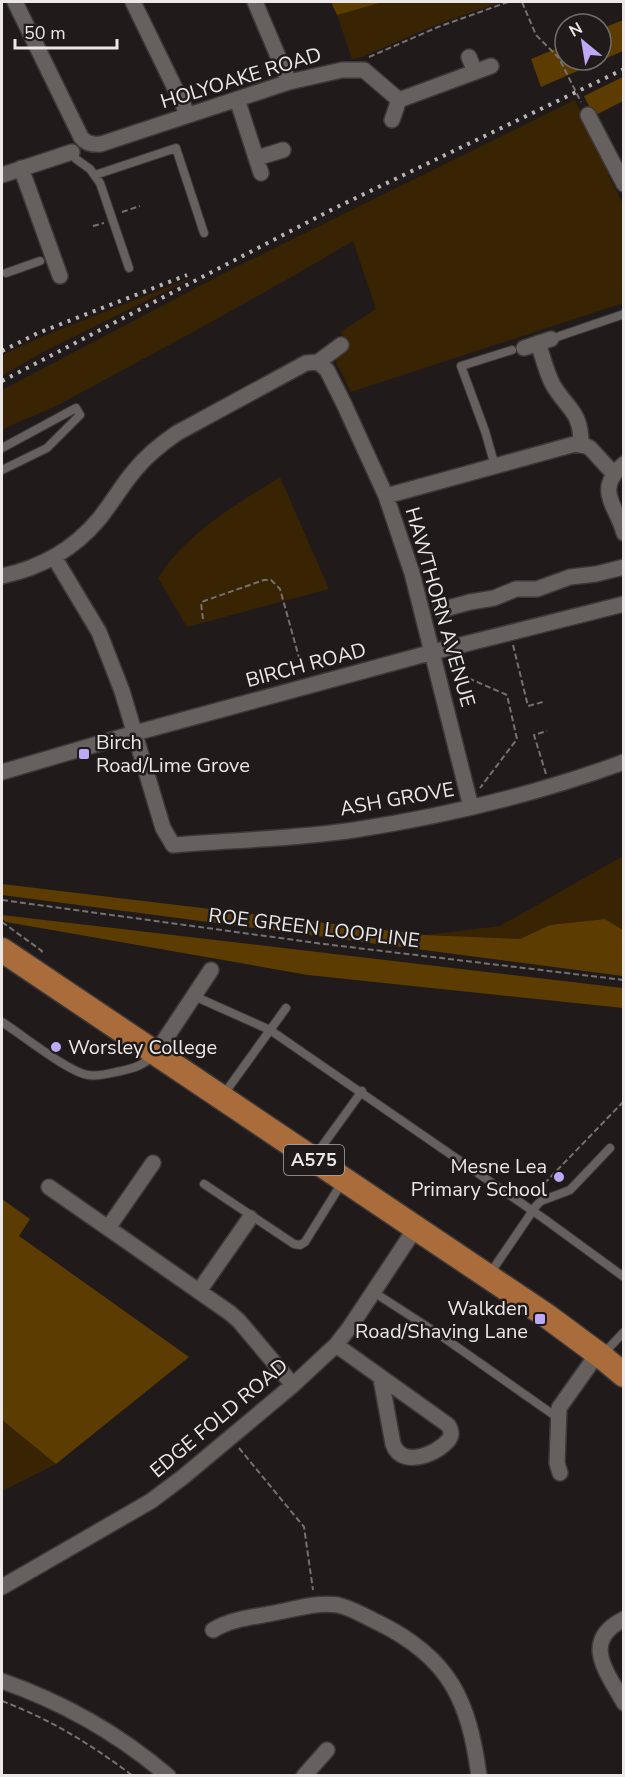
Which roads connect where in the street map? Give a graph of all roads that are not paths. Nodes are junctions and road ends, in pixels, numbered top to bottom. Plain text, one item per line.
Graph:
1 (15, 2) edge
2 (133, 2) edge
3 (255, 2) edge
4 (469, 57) dead end
5 (491, 66) dead end
6 (475, 72) junction
7 (289, 82) junction
8 (237, 99) junction
9 (399, 100) junction
10 (188, 115) junction
11 (588, 115) road end
12 (392, 120) dead end
13 (283, 150) dead end
14 (72, 152) joint
15 (21, 168) junction
16 (2, 175) edge
17 (95, 175) junction
18 (624, 184) edge
19 (204, 233) dead end
20 (47, 259) junction
21 (129, 268) dead end
22 (6, 273) dead end
23 (60, 276) dead end
24 (624, 314) edge
25 (341, 345) dead end
26 (532, 345) junction
27 (318, 362) junction
28 (581, 444) junction
29 (2, 448) edge
30 (495, 466) junction
31 (618, 469) edge
32 (2, 470) edge
33 (386, 496) junction
34 (624, 533) edge
35 (54, 557) junction
36 (624, 567) edge
37 (2, 576) edge
38 (624, 604) edge
39 (441, 610) dead end
40 (434, 658) junction
41 (135, 733) junction
42 (624, 762) edge
43 (2, 772) edge
44 (470, 805) junction
45 (3, 953) edge
46 (211, 970) dead end
47 (194, 996) junction
48 (286, 1008) dead end
49 (2, 1022) edge
50 (270, 1030) junction
51 (156, 1053) junction
52 (362, 1091) junction
53 (221, 1098) junction
54 (610, 1148) dead end
55 (313, 1159) junction
56 (153, 1163) dead end
57 (344, 1180) junction
58 (204, 1184) dead end
59 (50, 1186) dead end
60 (533, 1212) junction
61 (250, 1218) dead end
62 (108, 1228) junction
63 (415, 1229) junction
64 (488, 1276) junction
65 (624, 1277) edge
66 (199, 1291) junction
67 (375, 1293) junction
68 (624, 1332) edge
69 (336, 1345) junction
70 (600, 1354) junction
71 (624, 1375) edge
72 (381, 1379) junction
73 (293, 1385) junction
74 (558, 1418) junction
75 (560, 1473) dead end
76 (2, 1587) edge
77 (624, 1619) edge
78 (213, 1630) dead end
79 (2, 1681) edge
80 (624, 1702) edge
81 (327, 1750) dead end
82 (168, 1776) edge
83 (304, 1776) edge
84 (479, 1776) edge

1 - 10 street, HOLYOAKE ROAD
2 - 10 street
3 - 7 street
4 - 6 street
5 - 6 street
6 - 9 street
7 - 8 street, HOLYOAKE ROAD
7 - 9 street, HOLYOAKE ROAD
8 - 10 street, HOLYOAKE ROAD
8 - 13 street
9 - 12 street
11 - 18 street
14 - 15 street
14 - 17 lane
15 - 16 street
15 - 20 street
17 - 19 lane
17 - 21 lane
20 - 22 lane
20 - 23 street
24 - 26 lane
25 - 27 street
26 - 28 street
26 - 30 lane
27 - 33 street, HAWTHORN AVENUE
27 - 35 street
28 - 30 street
28 - 31 street
29 - 32 lane
30 - 33 street
31 - 34 street
33 - 40 street, HAWTHORN AVENUE
35 - 37 street
35 - 41 street
36 - 39 street
38 - 40 street, BIRCH ROAD
40 - 41 street, BIRCH ROAD
40 - 44 street, HAWTHORN AVENUE
41 - 43 street, BIRCH ROAD
41 - 44 street, ASH GROVE
42 - 44 street, ASH GROVE
45 - 51 main road, A575
46 - 47 street
47 - 50 lane
47 - 51 street
48 - 50 lane
49 - 51 lane
50 - 52 lane
50 - 53 lane
51 - 53 main road, A575
52 - 55 lane
52 - 60 lane
53 - 55 main road, A575
54 - 60 lane
55 - 57 main road, A575
56 - 62 street
57 - 58 lane
57 - 63 main road, A575
59 - 62 street
60 - 64 lane
60 - 65 lane
61 - 66 street
62 - 66 street
63 - 64 main road, A575
63 - 67 street, EDGE FOLD ROAD
64 - 70 main road, A575
66 - 73 street
67 - 69 street, EDGE FOLD ROAD
67 - 74 lane
68 - 70 lane
69 - 72 street
69 - 73 street, EDGE FOLD ROAD
70 - 71 main road, A575
70 - 74 street
72 - 72 street
73 - 76 street, EDGE FOLD ROAD
74 - 75 street
77 - 80 street
78 - 84 street
79 - 82 street
81 - 83 street

